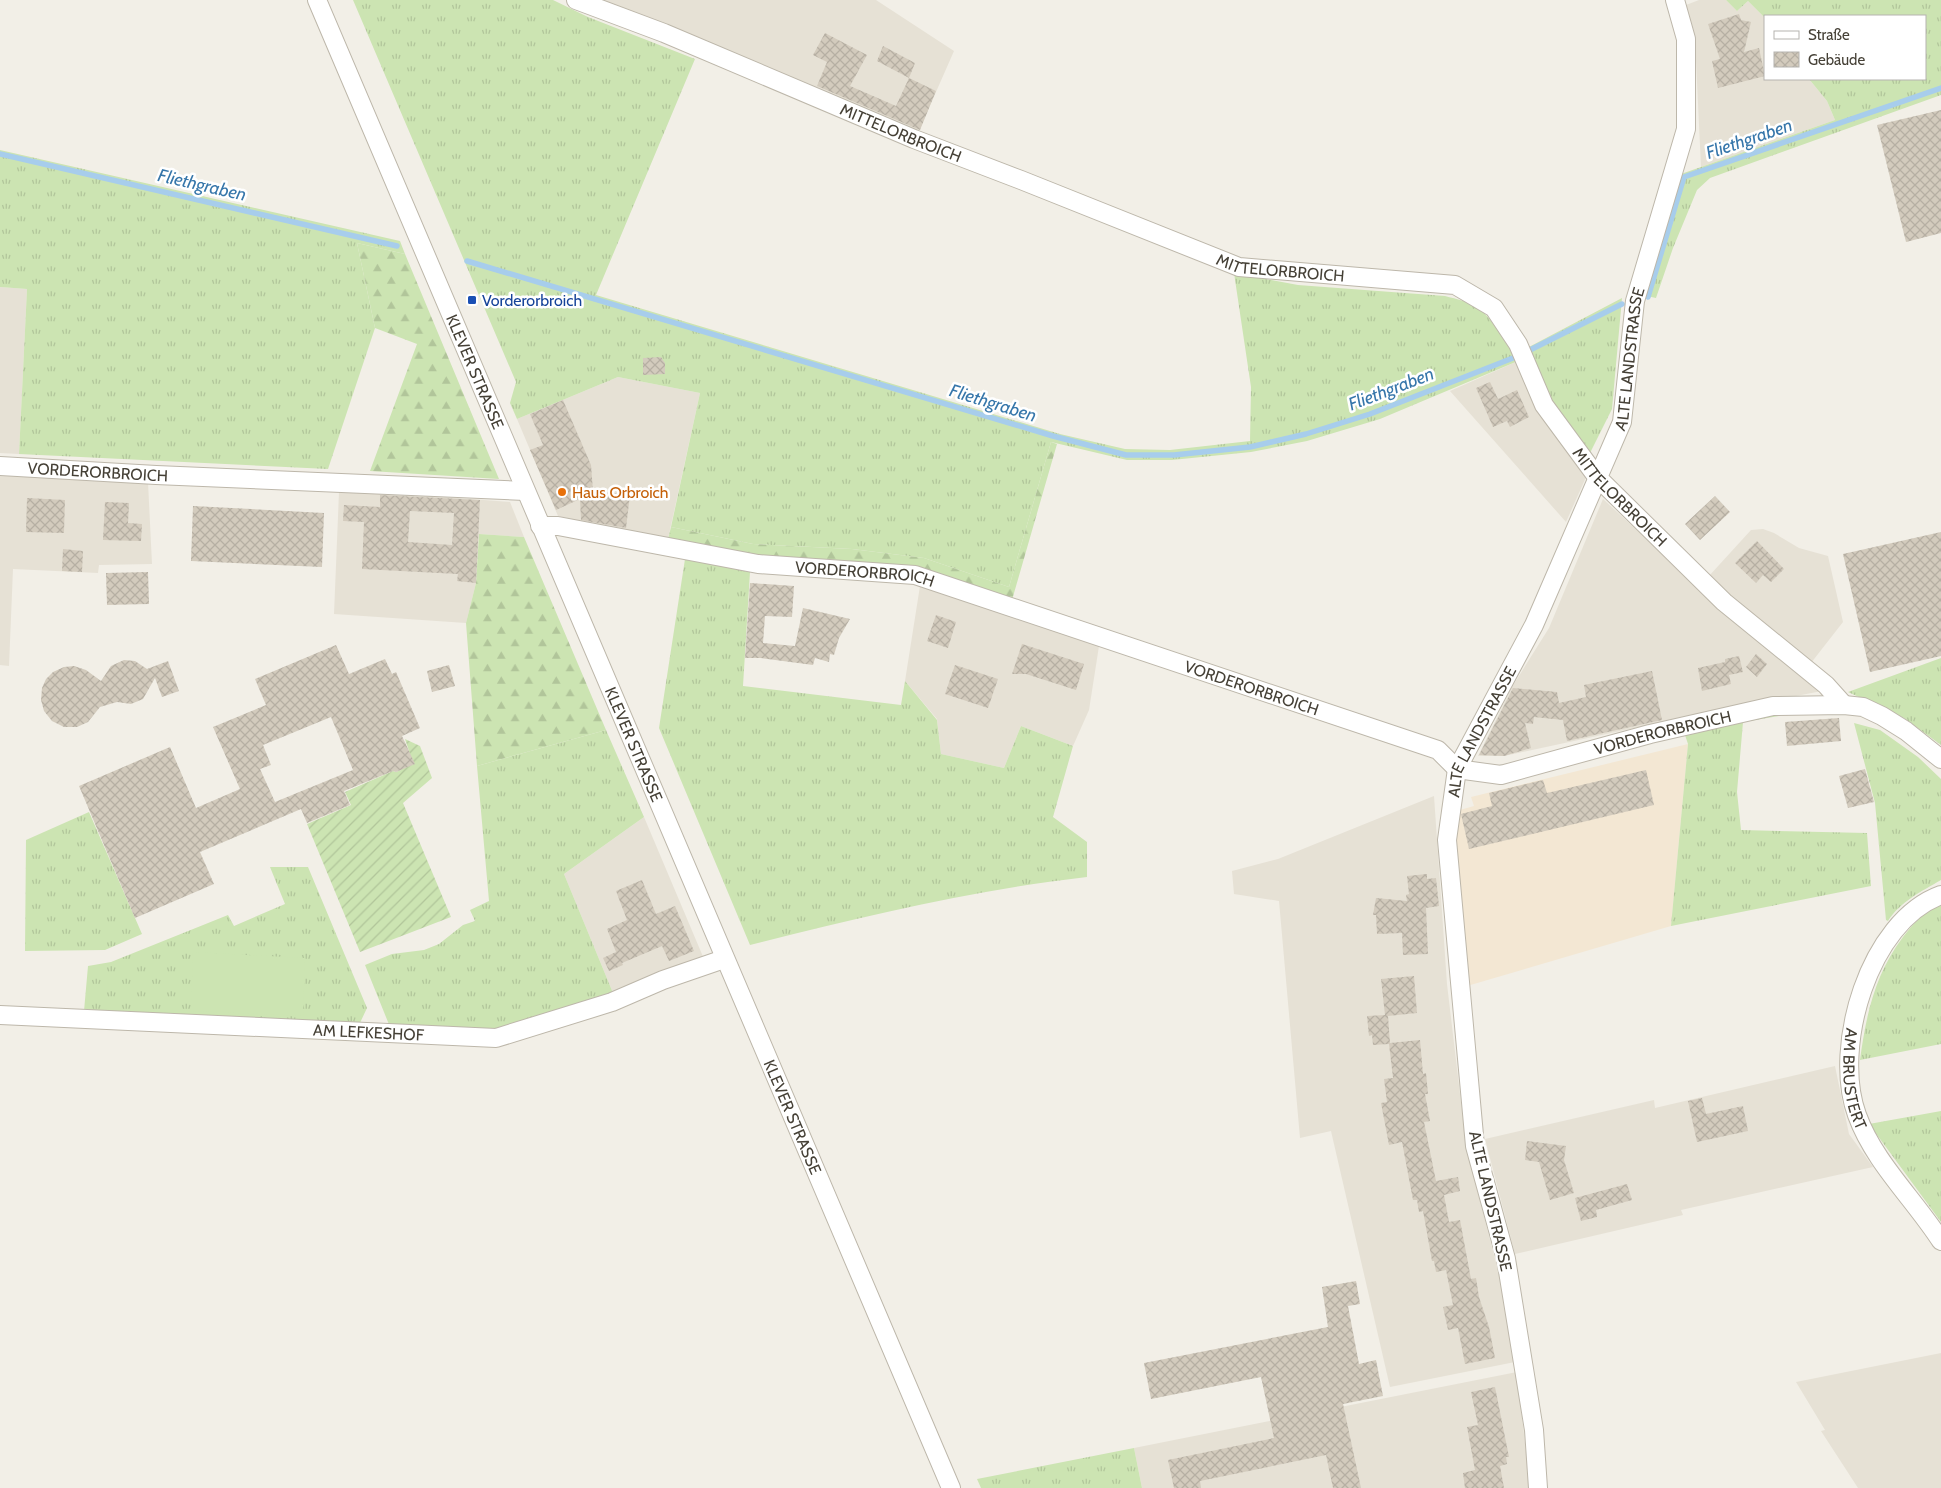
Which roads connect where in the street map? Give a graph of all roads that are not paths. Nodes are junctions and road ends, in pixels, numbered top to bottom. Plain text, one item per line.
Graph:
1 (317, 0) edge
2 (576, 0) edge
3 (1675, 0) edge
4 (0, 466) edge
5 (1597, 477) junction
6 (525, 491) junction
7 (540, 526) junction
8 (1844, 705) junction
9 (1941, 759) edge
10 (1457, 769) junction
11 (1941, 895) edge
12 (724, 959) junction
13 (0, 1015) edge
14 (1941, 1241) edge
15 (951, 1488) edge
16 (1538, 1488) edge

1 - 6 street, KLEVER STRASSE
2 - 5 street, MITTELORBROICH
3 - 5 street, ALTE LANDSTRASSE
4 - 6 street, VORDERORBROICH
5 - 8 street, MITTELORBROICH
5 - 10 street, ALTE LANDSTRASSE
6 - 7 street, KLEVER STRASSE
7 - 10 street, VORDERORBROICH
7 - 12 street, KLEVER STRASSE
8 - 9 street, VORDERORBROICH
8 - 10 street, VORDERORBROICH
10 - 16 street, ALTE LANDSTRASSE
11 - 14 street, AM BRUSTERT
12 - 13 street, AM LEFKESHOF
12 - 15 street, KLEVER STRASSE

